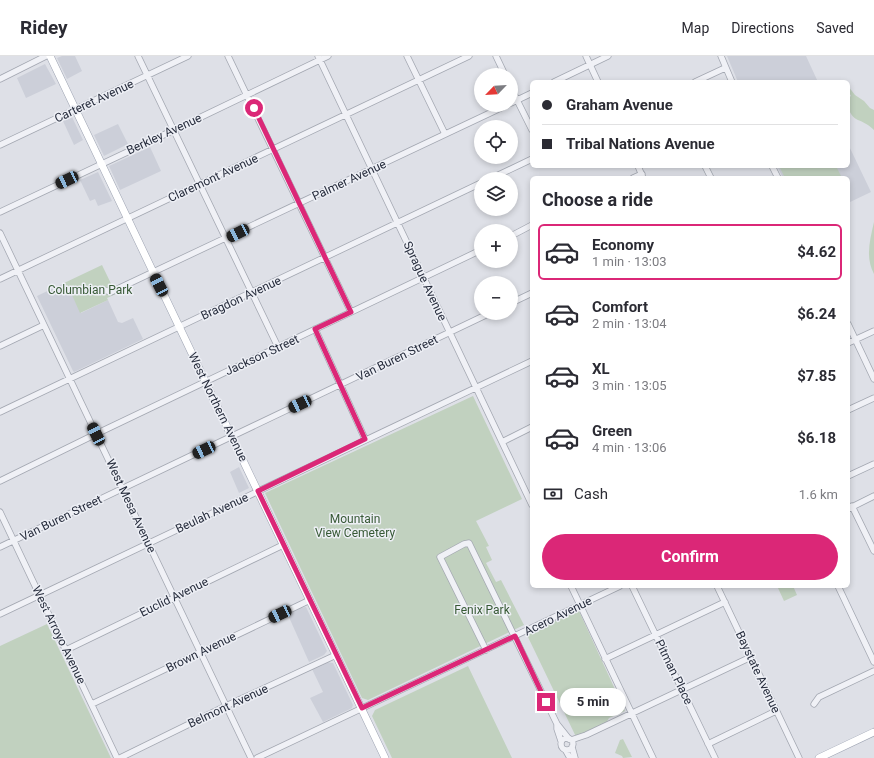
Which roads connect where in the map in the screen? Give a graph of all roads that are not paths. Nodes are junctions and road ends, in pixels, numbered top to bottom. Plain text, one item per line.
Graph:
1 (46, 56) edge
2 (50, 56) edge
3 (138, 56) edge
4 (188, 56) edge
5 (228, 56) edge
6 (328, 56) edge
7 (407, 56) edge
8 (469, 56) edge
9 (496, 56) edge
10 (586, 56) edge
11 (608, 56) edge
12 (721, 56) edge
13 (318, 58) edge
14 (590, 64) junction
15 (502, 68) edge
16 (725, 68) junction
17 (147, 75) junction
18 (0, 79) edge
19 (418, 80) junction
20 (558, 80) edge
21 (597, 80) edge
22 (699, 80) edge
23 (731, 80) edge
24 (530, 94) edge
25 (247, 95) junction
26 (518, 100) edge
27 (518, 102) edge
28 (75, 109) junction
29 (492, 112) edge
30 (346, 114) junction
31 (530, 126) edge
32 (174, 130) junction
33 (445, 134) junction
34 (0, 145) edge
35 (273, 150) junction
36 (530, 160) edge
37 (101, 164) junction
38 (372, 169) junction
39 (505, 172) edge
40 (200, 183) junction
41 (474, 186) edge
42 (299, 204) junction
43 (0, 212) edge
44 (127, 218) junction
45 (398, 224) junction
46 (530, 226) edge
47 (518, 232) edge
48 (0, 233) edge
49 (225, 239) junction
50 (474, 253) edge
51 (325, 258) junction
52 (17, 270) junction
53 (153, 273) junction
54 (424, 278) junction
55 (0, 279) edge
56 (104, 290) dead end
57 (251, 293) junction
58 (530, 294) edge
59 (518, 300) edge
60 (351, 312) junction
61 (475, 320) edge
62 (44, 325) junction
63 (180, 327) junction
64 (315, 329) junction
65 (850, 329) edge
66 (874, 331) edge
67 (450, 332) junction
68 (855, 340) junction
69 (850, 342) edge
70 (0, 346) edge
71 (278, 347) junction
72 (530, 362) edge
73 (70, 379) junction
74 (874, 379) edge
75 (205, 382) junction
76 (340, 385) junction
77 (476, 388) junction
78 (874, 398) edge
79 (850, 409) edge
80 (0, 412) edge
81 (530, 428) edge
82 (96, 434) junction
83 (231, 437) junction
84 (365, 439) junction
85 (502, 442) junction
86 (874, 464) edge
87 (850, 475) edge
88 (0, 481) edge
89 (122, 488) junction
90 (258, 491) junction
91 (530, 495) edge
92 (874, 496) edge
93 (850, 508) edge
94 (0, 512) edge
95 (13, 540) junction
96 (148, 543) junction
97 (283, 545) junction
98 (0, 547) edge
99 (874, 551) edge
100 (572, 588) edge
101 (616, 588) edge
102 (633, 588) edge
103 (718, 588) edge
104 (839, 588) edge
105 (39, 595) junction
106 (174, 597) junction
107 (310, 600) junction
108 (725, 602) junction
109 (580, 605) junction
110 (0, 614) edge
111 (656, 635) junction
112 (515, 636) junction
113 (66, 650) junction
114 (486, 650) junction
115 (200, 652) junction
116 (336, 655) junction
117 (751, 657) junction
118 (605, 659) junction
119 (874, 662) edge
120 (874, 671) edge
121 (682, 690) junction
122 (92, 704) junction
123 (814, 704) dead end
124 (226, 706) junction
125 (362, 708) junction
126 (776, 711) junction
127 (632, 714) junction
128 (557, 724) junction
129 (874, 732) edge
130 (561, 741) junction
131 (571, 743) junction
132 (708, 744) junction
133 (566, 751) junction
134 (119, 758) edge
135 (251, 758) edge
136 (257, 758) edge
137 (385, 758) edge
138 (570, 758) edge
139 (576, 758) edge
140 (653, 758) edge
141 (715, 758) edge
142 (799, 758) edge
143 (819, 758) edge

1 - 18 street
2 - 28 main road, West Northern Avenue
3 - 17 street
4 - 17 street, Carteret Avenue
5 - 25 street
6 - 13 street, Berkley Avenue
7 - 19 street
8 - 19 street, Claremont Avenue
9 - 15 street
10 - 14 street
11 - 14 street
12 - 16 street
13 - 25 street, Berkley Avenue
13 - 30 street, Sprague Avenue
14 - 20 street
14 - 21 street
16 - 22 street
16 - 23 street
17 - 28 street, Carteret Avenue
17 - 32 street
19 - 30 street, Claremont Avenue
19 - 33 street
24 - 26 street
25 - 32 street, Berkley Avenue
25 - 35 street
27 - 31 street
28 - 34 street, Carteret Avenue
28 - 37 main road, West Northern Avenue
29 - 33 street, Palmer Avenue
30 - 35 street, Claremont Avenue
30 - 38 street, Sprague Avenue
32 - 37 street, Berkley Avenue
32 - 40 street
33 - 38 street, Palmer Avenue
35 - 40 street, Claremont Avenue
35 - 42 street
36 - 39 street
37 - 43 street, Berkley Avenue
37 - 44 main road, West Northern Avenue
38 - 42 street, Palmer Avenue
38 - 45 street, Sprague Avenue
40 - 44 street, Claremont Avenue
40 - 49 street
41 - 45 street, Bragdon Avenue
42 - 49 street, Palmer Avenue
42 - 51 street
44 - 52 street, Claremont Avenue
44 - 53 main road, West Northern Avenue
45 - 51 street, Bragdon Avenue
45 - 54 street, Sprague Avenue
46 - 47 street
48 - 52 street, West Mesa Avenue
49 - 53 street, Palmer Avenue
49 - 57 street
50 - 54 street, Jackson Street
51 - 57 street, Bragdon Avenue
51 - 60 street
52 - 55 street, Claremont Avenue
52 - 62 street, West Mesa Avenue
53 - 56 street, Palmer Avenue
53 - 63 main road, West Northern Avenue
54 - 60 street, Jackson Street
54 - 67 street, Sprague Avenue
57 - 63 street, Bragdon Avenue
57 - 71 street
58 - 59 street
60 - 64 street, Jackson Street
61 - 67 street, Van Buren Street
62 - 70 street
62 - 73 street, West Mesa Avenue
63 - 73 street, Bragdon Avenue
63 - 75 main road, West Northern Avenue
64 - 71 street, Jackson Street
64 - 76 street
65 - 68 street
66 - 68 street
67 - 76 street, Van Buren Street
67 - 77 street, Sprague Avenue
68 - 69 street
68 - 74 street
71 - 75 street, Jackson Street
72 - 77 street, Beulah Avenue
73 - 80 street, Bragdon Avenue
73 - 82 street, West Mesa Avenue
75 - 82 street, Jackson Street
75 - 83 main road, West Northern Avenue
76 - 83 street, Van Buren Street
76 - 84 street
77 - 84 street, Beulah Avenue
77 - 85 street, Sprague Avenue
78 - 79 street
81 - 85 street
82 - 88 street, Jackson Street
82 - 89 street, West Mesa Avenue
83 - 89 street, Van Buren Street
83 - 90 main road, West Northern Avenue
84 - 90 street, Beulah Avenue
85 - 91 street, Sprague Avenue
86 - 87 street
89 - 95 street, Van Buren Street
89 - 96 street, West Mesa Avenue
90 - 96 street, Beulah Avenue
90 - 97 main road, West Northern Avenue
92 - 93 street
93 - 99 street
94 - 95 street, West Arroyo Avenue
95 - 98 street, Van Buren Street
95 - 105 street, West Arroyo Avenue
96 - 105 street, Beulah Avenue
96 - 106 street, West Mesa Avenue
97 - 106 street, Euclid Avenue
97 - 107 main road, West Northern Avenue
100 - 109 street
101 - 109 street, Acero Avenue
102 - 111 street, Pitman Place
103 - 108 street, Baystate Avenue
104 - 119 street
105 - 110 street, Beulah Avenue
105 - 113 street, West Arroyo Avenue
106 - 113 street, Euclid Avenue
106 - 115 street, West Mesa Avenue
107 - 115 street, Brown Avenue
107 - 116 main road, West Northern Avenue
108 - 111 street
108 - 117 street, Baystate Avenue
109 - 112 street, Acero Avenue
109 - 118 street
111 - 118 street
111 - 121 street, Pitman Place
112 - 114 street, Acero Avenue
112 - 114 street
112 - 128 street
113 - 122 street, West Arroyo Avenue
114 - 125 street, Acero Avenue
115 - 122 street, Brown Avenue
115 - 124 street, West Mesa Avenue
116 - 124 street, Belmont Avenue
116 - 125 main road, West Northern Avenue
117 - 121 street
117 - 126 street, Baystate Avenue
118 - 127 street
120 - 123 street
121 - 127 street
121 - 132 street, Pitman Place
122 - 134 street, West Arroyo Avenue
124 - 134 street, Belmont Avenue
124 - 135 street, West Mesa Avenue
125 - 136 street, Acero Avenue
125 - 137 main road, West Northern Avenue
126 - 132 street
126 - 142 street, Baystate Avenue
127 - 131 street
127 - 140 street
128 - 130 street
128 - 131 street
129 - 143 main road
130 - 131 street
130 - 133 street
131 - 133 street
131 - 139 street
132 - 141 street, Pitman Place
133 - 138 street

